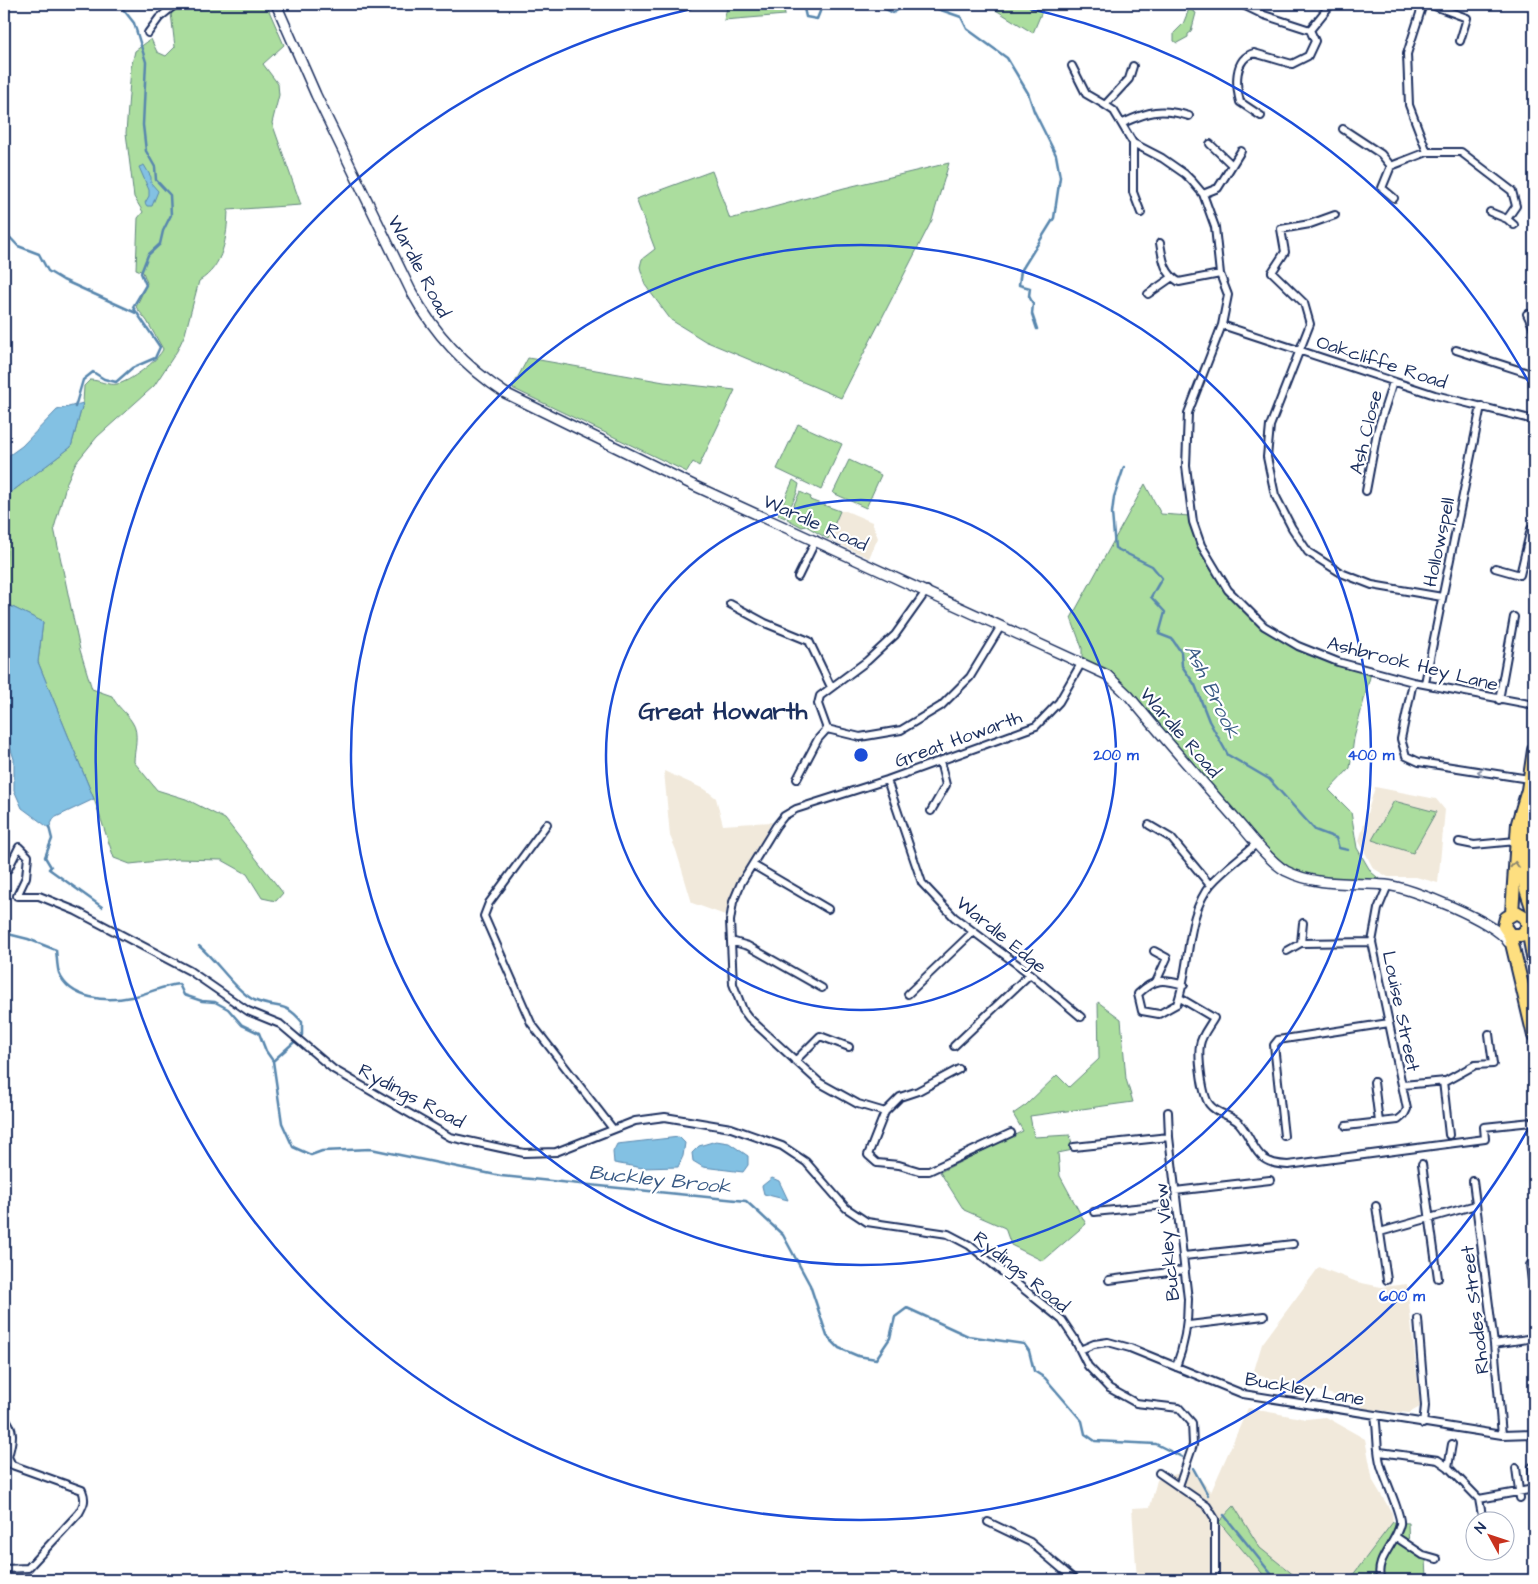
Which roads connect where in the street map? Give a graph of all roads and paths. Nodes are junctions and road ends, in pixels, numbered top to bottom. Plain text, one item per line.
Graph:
1 (176, 4) edge
2 (276, 4) edge
3 (1241, 4) edge
4 (1331, 4) edge
5 (1422, 4) edge
6 (1429, 4) edge
7 (1310, 30) junction
8 (148, 33) dead end
9 (1460, 41) dead end
10 (1072, 66) dead end
11 (1133, 66) dead end
12 (1105, 105) junction
13 (1189, 116) dead end
14 (1261, 116) dead end
15 (1122, 122) junction
16 (1343, 129) dead end
17 (1133, 143) junction
18 (1210, 144) dead end
19 (1241, 151) dead end
20 (1426, 152) junction
21 (1232, 165) junction
22 (1391, 166) junction
23 (1203, 194) junction
24 (1394, 198) dead end
25 (1141, 212) dead end
26 (1490, 212) dead end
27 (1335, 215) dead end
28 (1507, 219) junction
29 (1514, 225) dead end
30 (1160, 243) dead end
31 (1220, 274) junction
32 (1171, 278) junction
33 (1148, 294) dead end
34 (1527, 314) dead end
35 (1222, 325) junction
36 (1534, 329) edge
37 (1300, 350) junction
38 (1456, 350) dead end
39 (1534, 375) edge
40 (1393, 382) junction
41 (1481, 406) junction
42 (1534, 420) edge
43 (1366, 491) dead end
44 (1533, 530) edge
45 (816, 540) junction
46 (1495, 568) dead end
47 (798, 577) dead end
48 (927, 590) junction
49 (1442, 597) junction
50 (730, 604) dead end
51 (1514, 618) dead end
52 (1001, 626) junction
53 (1082, 662) junction
54 (1413, 682) junction
55 (1425, 683) junction
56 (831, 687) junction
57 (1499, 700) junction
58 (1534, 705) edge
59 (827, 729) junction
60 (1534, 750) edge
61 (940, 761) junction
62 (798, 779) dead end
63 (887, 780) junction
64 (1529, 790) edge
65 (931, 811) dead end
66 (548, 824) dead end
67 (1149, 825) dead end
68 (1459, 842) dead end
69 (1516, 842) junction
70 (1257, 843) junction
71 (753, 865) junction
72 (4, 871) edge
73 (1210, 885) junction
74 (1388, 885) junction
75 (1525, 885) edge
76 (828, 909) dead end
77 (1478, 919) junction
78 (1512, 922) edge
79 (1303, 923) dead end
80 (1527, 929) junction
81 (973, 932) junction
82 (731, 941) junction
83 (1372, 942) junction
84 (1300, 943) junction
85 (1154, 951) dead end
86 (1287, 951) dead end
87 (1534, 962) edge
88 (1516, 964) junction
89 (1030, 974) junction
90 (1156, 982) junction
91 (1184, 984) junction
92 (822, 988) dead end
93 (908, 994) dead end
94 (1180, 998) junction
95 (1081, 1017) dead end
96 (1389, 1023) junction
97 (1489, 1034) dead end
98 (1534, 1036) edge
99 (954, 1046) dead end
100 (849, 1047) dead end
101 (795, 1061) junction
102 (959, 1069) dead end
103 (1443, 1081) junction
104 (1374, 1082) dead end
105 (1403, 1086) junction
106 (885, 1112) junction
107 (1168, 1112) dead end
108 (1379, 1122) junction
109 (1532, 1122) dead end
110 (1346, 1126) dead end
111 (613, 1129) junction
112 (1011, 1133) dead end
113 (1284, 1136) dead end
114 (1449, 1136) dead end
115 (1169, 1137) junction
116 (1074, 1147) dead end
117 (1422, 1164) dead end
118 (1270, 1180) dead end
119 (1474, 1182) dead end
120 (1175, 1191) junction
121 (1176, 1204) junction
122 (1476, 1205) junction
123 (1376, 1206) dead end
124 (1094, 1212) dead end
125 (1430, 1218) junction
126 (1380, 1232) junction
127 (1293, 1244) dead end
128 (1184, 1256) junction
129 (1530, 1266) dead end
130 (1184, 1270) junction
131 (1438, 1278) dead end
132 (1109, 1280) dead end
133 (1387, 1280) dead end
134 (1534, 1297) edge
135 (1264, 1316) dead end
136 (1418, 1319) dead end
137 (1188, 1325) junction
138 (1534, 1338) edge
139 (1494, 1344) junction
140 (1080, 1350) junction
141 (1176, 1367) junction
142 (1375, 1416) junction
143 (4, 1417) edge
144 (1423, 1424) junction
145 (1534, 1434) edge
146 (1502, 1435) junction
147 (1452, 1444) dead end
148 (1380, 1452) junction
149 (4, 1462) edge
150 (12, 1465) junction
151 (1448, 1466) junction
152 (1532, 1467) dead end
153 (1516, 1468) dead end
154 (1159, 1473) dead end
155 (1179, 1486) junction
156 (1534, 1490) edge
157 (1519, 1495) junction
158 (1479, 1499) junction
159 (1481, 1512) edge
160 (988, 1522) dead end
161 (1396, 1537) junction
162 (1437, 1559) dead end
163 (4, 1569) edge
164 (1076, 1580) edge
165 (1215, 1580) edge
166 (1381, 1580) edge

1 - 8 street
2 - 45 street, Wardle Road
3 - 7 street
4 - 7 street
5 - 20 street
6 - 9 street
7 - 14 street
10 - 12 street
11 - 12 street
12 - 15 street
13 - 15 street
15 - 17 street
16 - 22 street
17 - 23 street
17 - 25 street
18 - 21 street
19 - 21 street
20 - 22 street
20 - 28 street
21 - 23 street
22 - 24 street
23 - 31 street, Ashbrook Hey Lane
26 - 28 street
27 - 37 street
28 - 29 street
30 - 32 street
31 - 32 street
31 - 35 street, Ashbrook Hey Lane
32 - 33 street
34 - 36 street
35 - 37 street, Oakcliffe Road
35 - 54 street, Ashbrook Hey Lane
37 - 40 street, Oakcliffe Road
37 - 49 street
38 - 39 street
40 - 41 street, Oakcliffe Road
40 - 43 street, Ash Close
41 - 42 street, Oakcliffe Road
41 - 49 street, Hollowspell
44 - 46 street
45 - 47 street
45 - 48 street, Wardle Road
48 - 52 street, Wardle Road
48 - 56 street
49 - 55 street, Hollowspell
50 - 56 street
51 - 57 street
52 - 53 street, Wardle Road
52 - 59 street
53 - 61 street, Great Howarth
53 - 70 street, Wardle Road
54 - 55 street, Ashbrook Hey Lane
64 -> 54 street
55 - 57 street, Ashbrook Hey Lane
56 - 59 street
57 - 58 street, Ashbrook Hey Lane
59 - 62 street
60 - 64 highway
61 - 63 street, Great Howarth
61 - 65 street
63 - 71 street, Great Howarth
63 - 81 street, Wardle Edge
64 - 69 highway
64 - 75 highway
66 - 111 street
67 - 73 street
68 - 69 street
75 -> 69 highway
70 - 73 street
70 - 74 street, Wardle Road
71 - 76 street
71 - 82 street, Great Howarth
72 - 111 street, Rydings Road
73 - 91 street
74 - 77 street, Wardle Road
74 - 83 street, Louise Street
75 - 78 highway
75 - 78 highway
77 - 78 street, Wardle Road
77 - 78 street, Wardle Road
78 - 80 highway
78 - 80 highway
78 - 88 highway
78 - 88 street, Wardle Road
79 - 84 street
80 - 87 highway
81 - 89 street, Wardle Edge
81 - 93 street
82 - 92 street
82 - 101 street, Great Howarth
83 - 84 street
83 - 96 street, Louise Street
84 - 86 street
85 - 90 street
88 - 98 highway
89 - 95 street, Wardle Edge
89 - 99 street
90 - 91 street
90 - 94 street
91 - 94 street
94 - 109 street
96 - 105 street, Louise Street
96 - 113 street
97 - 103 street
100 - 101 street
101 - 106 street, Great Howarth
102 - 106 street
103 - 105 street
103 - 114 street
104 - 108 street
105 - 108 street, Louise Street
106 - 112 street
107 - 115 street, Buckley View
108 - 110 street
111 - 140 street, Rydings Road
115 - 116 street
115 - 120 street, Buckley View
117 - 125 street
118 - 120 street
119 - 122 street, Rhodes Street
120 - 121 street, Buckley View
121 - 124 street
121 - 128 street, Buckley View
122 - 125 street
122 - 139 street, Rhodes Street
123 - 126 street
125 - 126 street
125 - 131 street
126 - 133 street
127 - 128 street
128 - 130 street, Buckley View
129 - 134 street
130 - 132 street
130 - 137 street, Buckley View
135 - 137 street
136 - 144 street
137 - 141 street, Buckley View
138 - 139 street
139 - 146 street, Rhodes Street
140 - 141 street, Buckley Lane
140 - 155 street, Rydings Road
141 - 142 street, Buckley Lane
142 - 144 street, Buckley Lane
142 - 148 street
143 - 150 street
144 - 146 street, Buckley Lane
145 - 146 street, Buckley Lane
147 - 151 street
148 - 151 street
148 - 161 street
149 - 150 street
150 - 163 street
151 - 158 street
152 - 156 street
153 - 157 street
154 - 155 street
155 - 165 street
156 - 157 street
157 - 158 street
158 - 159 street
160 - 164 street
161 - 162 street
161 - 166 street

